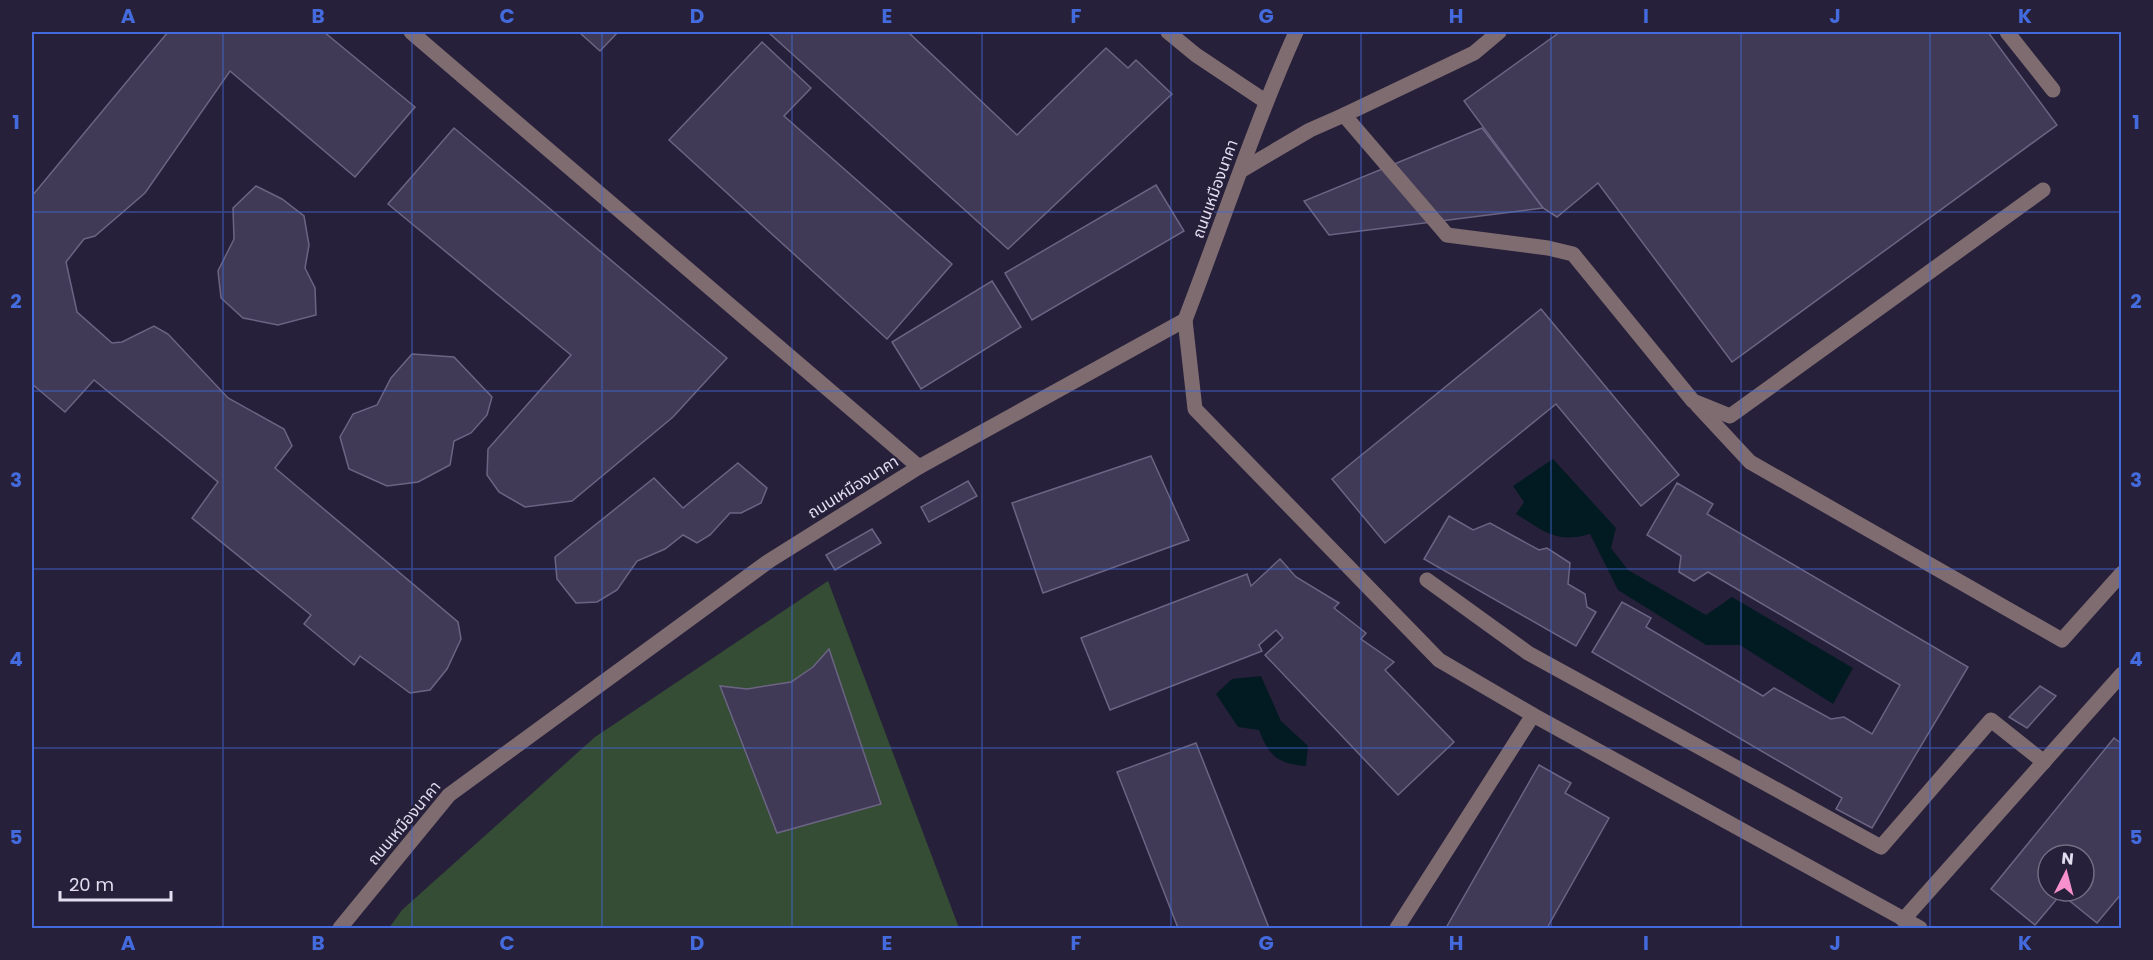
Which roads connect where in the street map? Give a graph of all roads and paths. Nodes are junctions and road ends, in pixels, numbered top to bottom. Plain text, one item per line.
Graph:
1 (411, 32) edge
2 (1168, 32) edge
3 (1296, 32) edge
4 (1499, 32) edge
5 (2007, 32) edge
6 (2053, 90) dead end
7 (1265, 102) junction
8 (1344, 115) junction
9 (1242, 170) junction
10 (2043, 190) dead end
11 (1185, 320) junction
12 (1693, 400) junction
13 (919, 467) junction
14 (2121, 573) edge
15 (1427, 580) dead end
16 (2121, 674) edge
17 (1533, 715) junction
18 (2044, 762) junction
19 (1903, 920) junction
20 (340, 928) edge
21 (1397, 928) edge
22 (1920, 928) edge

1 - 13 street
2 - 7 street
3 - 7 street, ถนนเหมืองนาคา
4 - 8 street
5 - 6 street
7 - 9 street, ถนนเหมืองนาคา
8 - 9 street
8 - 12 street
9 - 11 street, ถนนเหมืองนาคา
10 - 12 street
11 - 13 street, ถนนเหมืองนาคา
11 - 17 street
12 - 14 street
13 - 20 street, ถนนเหมืองนาคา
15 - 18 street
16 - 18 street
17 - 19 street
17 - 21 street
18 - 19 street
19 - 22 street

